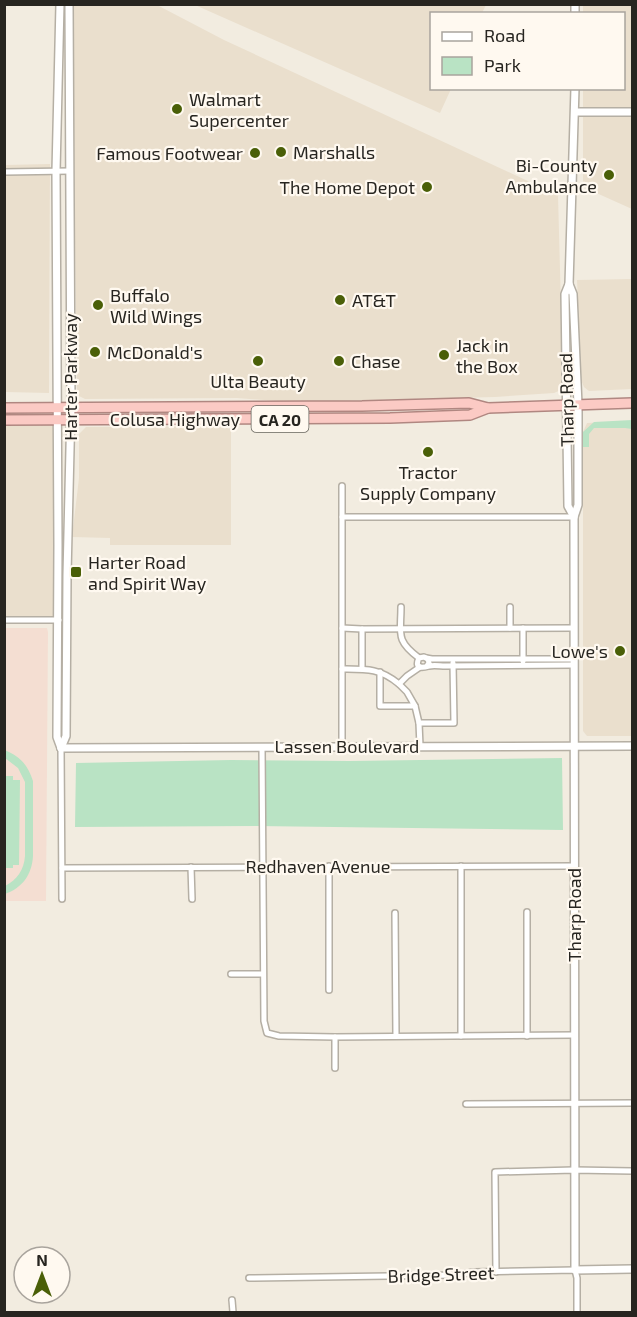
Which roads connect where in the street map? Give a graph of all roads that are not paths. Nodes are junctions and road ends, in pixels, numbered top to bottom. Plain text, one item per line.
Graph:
1 (60, 4) edge
2 (69, 4) edge
3 (575, 90) edge
4 (574, 112) junction
5 (633, 112) edge
6 (56, 171) junction
7 (69, 171) junction
8 (4, 172) edge
9 (569, 284) junction
10 (633, 403) edge
11 (566, 405) junction
12 (578, 405) junction
13 (70, 407) junction
14 (4, 408) edge
15 (57, 408) junction
16 (488, 408) junction
17 (4, 420) edge
18 (57, 420) junction
19 (70, 420) junction
20 (342, 486) dead end
21 (574, 516) junction
22 (342, 517) junction
23 (400, 607) dead end
24 (510, 607) dead end
25 (4, 620) edge
26 (57, 620) junction
27 (66, 621) junction
28 (342, 628) junction
29 (510, 628) junction
30 (523, 628) junction
31 (574, 628) junction
32 (362, 629) junction
33 (401, 629) junction
34 (419, 658) junction
35 (426, 658) junction
36 (453, 662) junction
37 (523, 662) junction
38 (573, 662) junction
39 (423, 667) junction
40 (342, 669) junction
41 (362, 669) junction
42 (380, 672) junction
43 (399, 684) junction
44 (415, 706) junction
45 (419, 723) junction
46 (342, 746) junction
47 (420, 746) junction
48 (573, 746) junction
49 (633, 746) edge
50 (262, 747) junction
51 (61, 748) junction
52 (329, 866) junction
53 (461, 866) junction
54 (573, 866) junction
55 (191, 867) junction
56 (263, 867) junction
57 (62, 868) junction
58 (62, 898) dead end
59 (192, 899) dead end
60 (527, 912) dead end
61 (395, 913) dead end
62 (231, 974) dead end
63 (263, 974) junction
64 (329, 990) dead end
65 (574, 1035) junction
66 (396, 1036) junction
67 (461, 1036) junction
68 (527, 1036) junction
69 (335, 1037) junction
70 (335, 1068) dead end
71 (575, 1102) junction
72 (633, 1103) edge
73 (466, 1104) dead end
74 (574, 1170) junction
75 (633, 1171) edge
76 (633, 1269) edge
77 (575, 1270) junction
78 (496, 1272) junction
79 (249, 1278) dead end
80 (232, 1299) dead end
81 (232, 1312) edge
82 (577, 1312) edge

1 - 6 street, Harter Parkway
2 - 7 street, Harter Parkway
3 - 4 street, Tharp Road
4 - 5 street
4 - 9 street, Tharp Road
6 - 7 street
6 - 8 street
6 - 15 street, Harter Parkway
7 - 13 street, Harter Parkway
9 - 11 street, Tharp Road
9 - 12 street, Tharp Road
10 - 12 highway, Colusa Highway / CA 20
11 - 12 highway, Colusa Highway / CA 20
11 - 16 highway, Colusa Highway / CA 20
11 - 21 street, Tharp Road
12 - 21 street, Tharp Road
13 - 15 highway, Colusa Highway / CA 20
13 - 16 highway, Colusa Highway / CA 20
13 - 19 street, Harter Parkway
14 - 15 highway, CA 20
15 - 18 street, Harter Parkway
16 - 19 highway, Colusa Highway / CA 20
17 - 18 highway, Colusa Highway / CA 20
18 - 19 highway, Colusa Highway / CA 20
18 - 26 street, Harter Parkway
19 - 27 street, Harter Parkway
20 - 22 street
21 - 22 street
21 - 31 street, Tharp Road
22 - 28 street
23 - 33 street
24 - 29 street
25 - 26 street
26 - 27 street
26 - 51 street, Harter Parkway
27 - 51 street, Harter Parkway
28 - 32 street
28 - 40 street
29 - 30 street
29 - 33 street
30 - 31 street
30 - 37 street
31 - 38 street, Tharp Road
32 - 33 street
32 - 41 street
33 - 34 street
34 - 35 street
34 - 39 street
35 - 36 street
35 - 39 street
36 - 37 street
36 - 39 street
36 - 45 street
37 - 38 street
38 - 48 street, Tharp Road
39 - 43 street
40 - 41 street
40 - 46 street
41 - 42 street
42 - 43 street
42 - 44 street
43 - 44 street
44 - 45 street
45 - 47 street
46 - 47 street, Lassen Boulevard
46 - 50 street, Lassen Boulevard
47 - 48 street, Lassen Boulevard
48 - 49 street, Lassen Boulevard
48 - 54 street, Tharp Road
50 - 51 street, Lassen Boulevard
50 - 56 street
51 - 57 street, Harter Parkway
52 - 53 street, Redhaven Avenue
52 - 56 street, Redhaven Avenue
52 - 64 street
53 - 54 street, Redhaven Avenue
53 - 67 street
54 - 65 street, Tharp Road
55 - 56 street, Redhaven Avenue
55 - 57 street, Redhaven Avenue
55 - 59 street
56 - 63 street
57 - 58 street, Harter Parkway
60 - 68 street
61 - 66 street
62 - 63 street
63 - 69 street
65 - 68 street
65 - 71 street, Tharp Road
66 - 67 street
66 - 69 street
67 - 68 street
69 - 70 street
71 - 72 street
71 - 73 street
71 - 74 street, Tharp Road
74 - 75 street
74 - 77 street, Tharp Road
74 - 78 street
76 - 77 street, Bridge Street
77 - 78 street, Bridge Street
77 - 82 street, Tharp Road
78 - 79 street, Bridge Street
80 - 81 street

